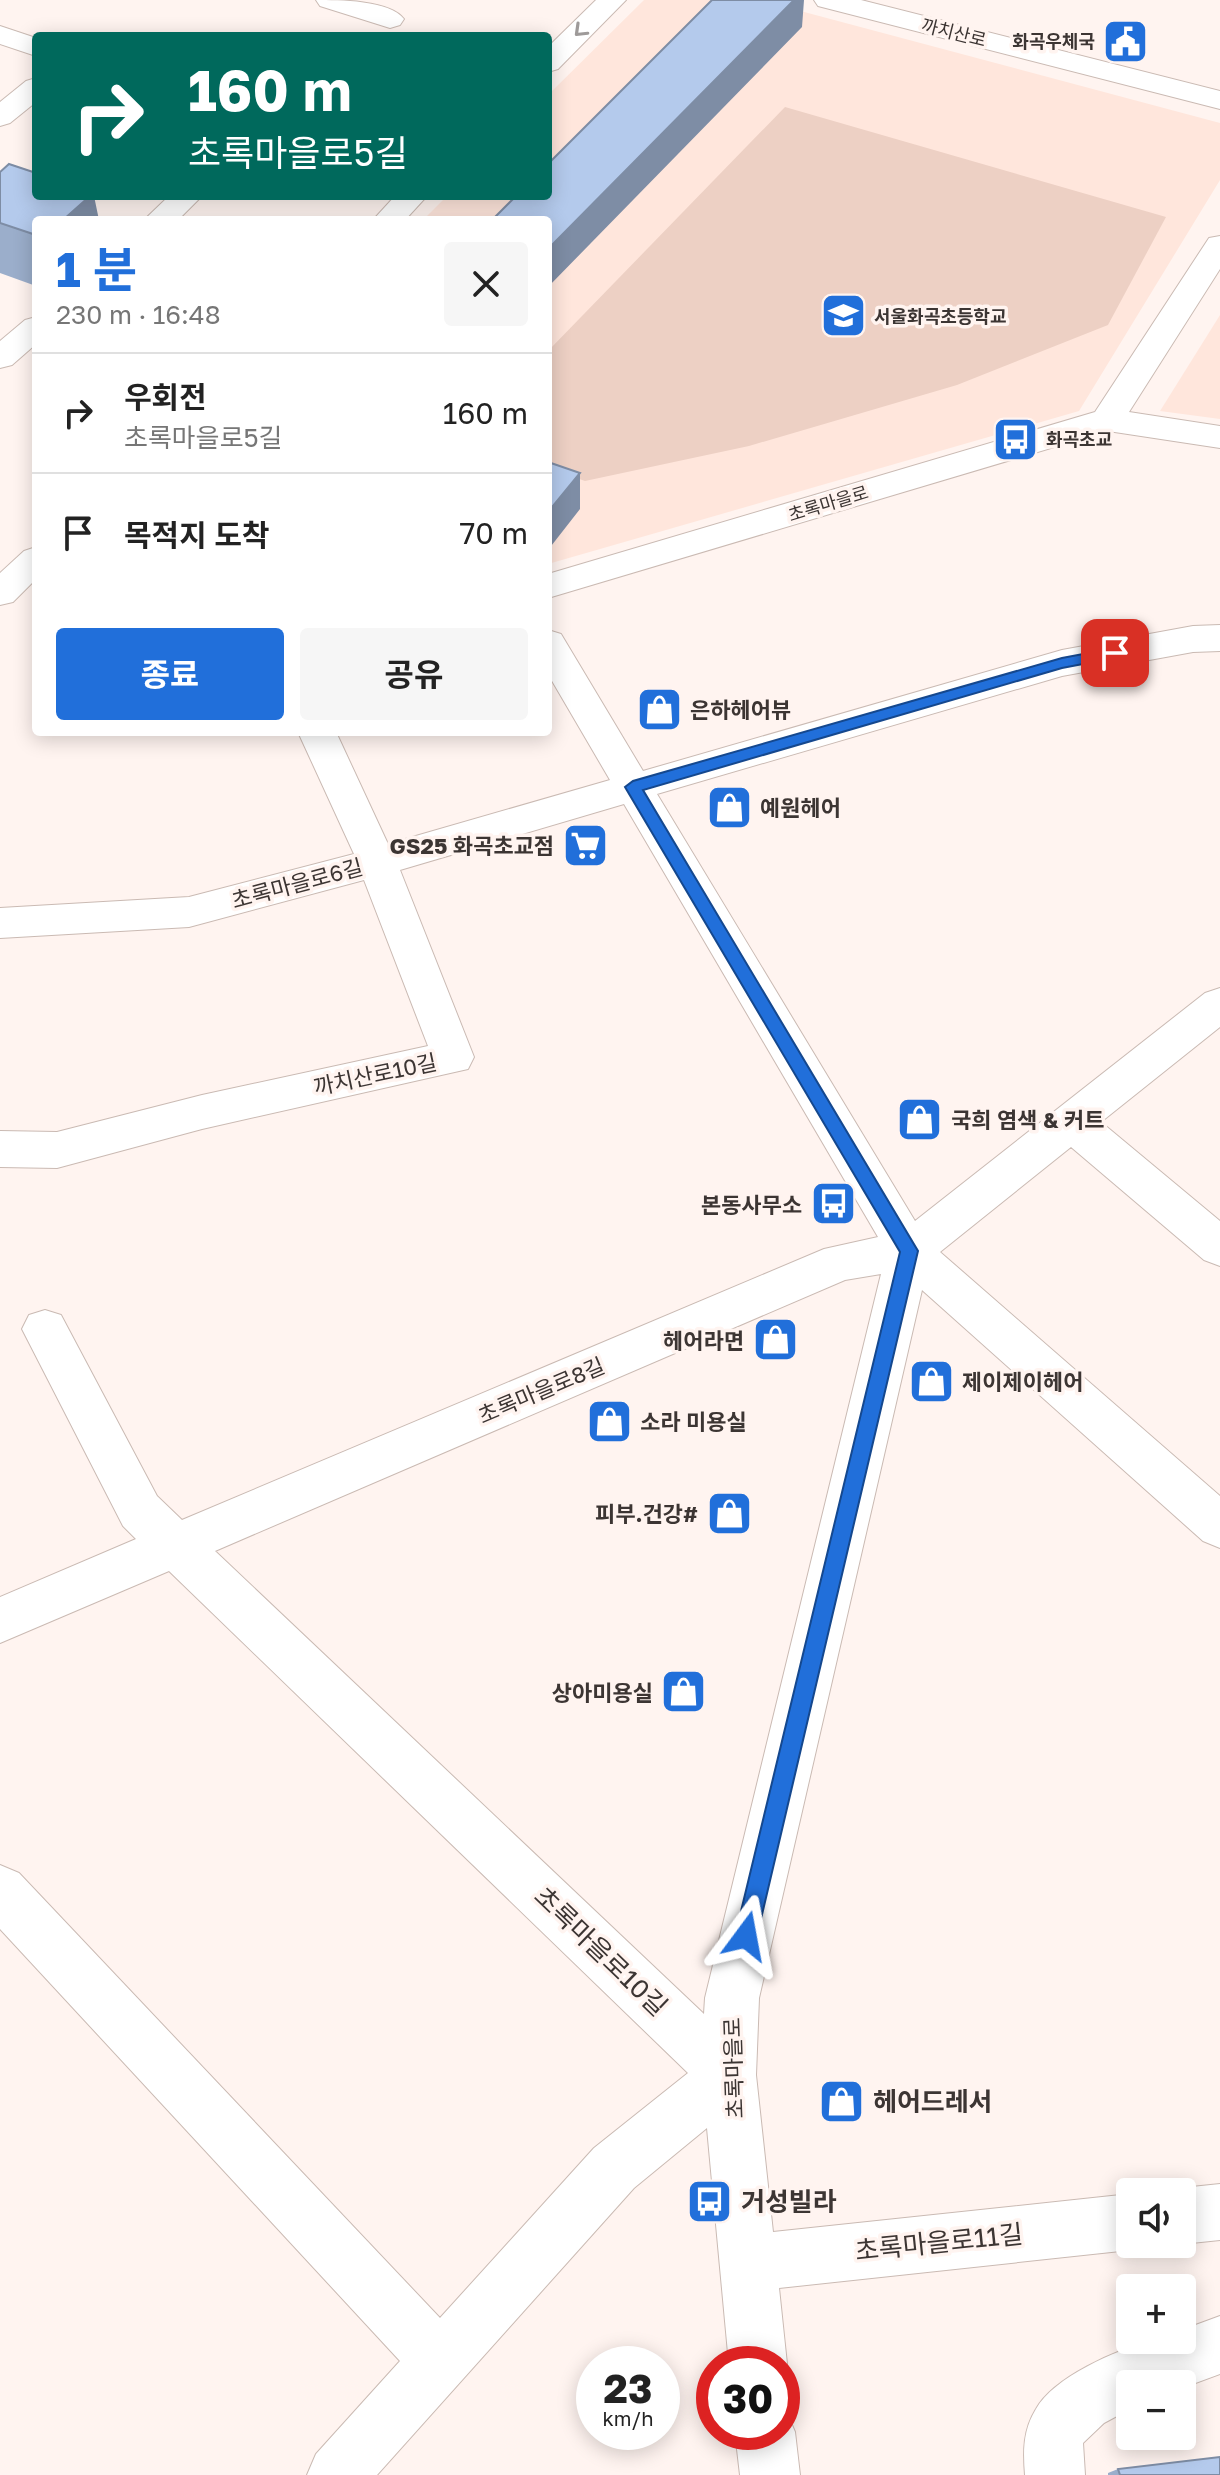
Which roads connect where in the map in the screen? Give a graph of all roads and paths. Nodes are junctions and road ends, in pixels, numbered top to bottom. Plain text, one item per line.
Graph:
1 (330, 0) edge
2 (412, 0) edge
3 (612, 0) edge
4 (828, 0) edge
5 (897, 8) edge
6 (381, 28) edge
7 (0, 35) edge
8 (32, 46) edge
9 (552, 59) edge
10 (32, 90) edge
11 (1220, 100) edge
12 (0, 117) edge
13 (182, 200) edge
14 (408, 200) edge
15 (164, 216) edge
16 (392, 216) edge
17 (1220, 245) edge
18 (32, 330) edge
19 (0, 358) edge
20 (1107, 420) junction
21 (1220, 437) edge
22 (32, 563) edge
23 (552, 585) edge
24 (0, 594) edge
25 (32, 606) edge
26 (1220, 638) edge
27 (552, 650) edge
28 (319, 736) edge
29 (633, 787) junction
30 (377, 862) junction
31 (0, 923) edge
32 (1220, 1004) edge
33 (1071, 1122) junction
34 (0, 1149) edge
35 (1220, 1247) edge
36 (909, 1251) junction
37 (45, 1329) dead end
38 (1220, 1526) edge
39 (177, 1545) junction
40 (0, 1620) edge
41 (0, 1891) edge
42 (729, 2075) junction
43 (1220, 2212) edge
44 (1196, 2215) edge
45 (1116, 2224) edge
46 (748, 2263) junction
47 (1220, 2345) edge
48 (756, 2346) edge
49 (440, 2361) junction
50 (767, 2450) edge
51 (337, 2475) edge
52 (770, 2475) edge
53 (1055, 2475) edge

1 - 6 street
2 - 6 street
3 -> 9 street
4 - 5 street, 까치산로
5 - 11 street, 까치산로
7 - 8 street
10 - 12 street
13 - 15 street
14 - 16 street
17 - 20 street
18 - 19 street
20 - 21 street, 초록마을로
20 - 23 street, 초록마을로
22 - 24 street
24 - 25 street
26 - 29 street, 초록마을로6길
27 - 29 street
28 - 30 street, 까치산로10길
29 - 30 street, 초록마을로6길
29 - 36 street
30 - 31 street, 초록마을로6길
30 - 34 street, 까치산로10길
32 - 33 street
33 - 35 street
33 - 36 street
36 - 38 street
36 - 39 street, 초록마을로8길
36 - 42 street, 초록마을로
37 - 39 street
39 - 40 street, 초록마을로8길
39 - 42 street, 초록마을로10길
41 - 49 street
42 - 46 street, 초록마을로
42 - 49 street
43 - 44 street
45 - 46 street, 초록마을로11길
46 - 48 street, 초록마을로
47 - 53 street
49 - 51 street
50 - 52 street

